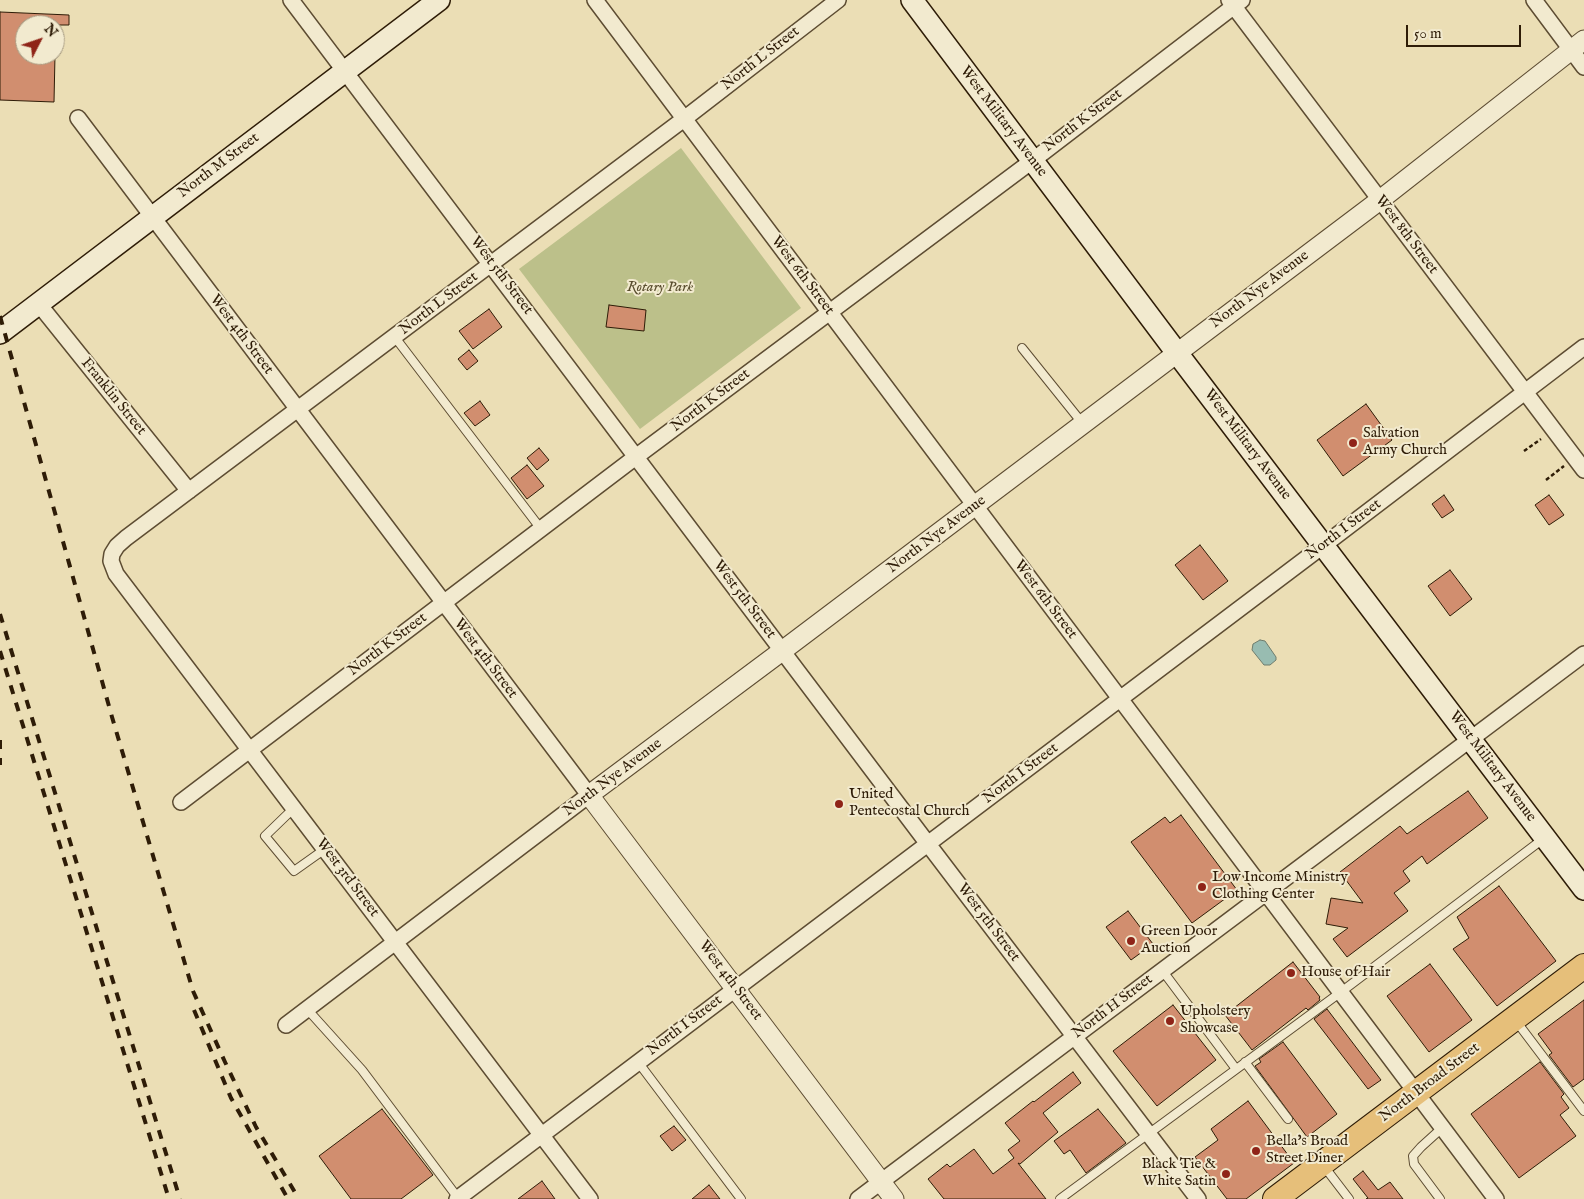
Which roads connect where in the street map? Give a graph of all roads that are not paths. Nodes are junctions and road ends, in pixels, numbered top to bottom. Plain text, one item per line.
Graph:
1 (291, 0) edge
2 (439, 0) edge
3 (595, 0) edge
4 (838, 0) edge
5 (912, 0) edge
6 (1534, 0) edge
7 (1235, 2) edge
8 (1577, 45) edge
9 (1584, 67) edge
10 (346, 71) junction
11 (78, 118) dead end
12 (684, 118) junction
13 (1032, 160) junction
14 (1380, 200) junction
15 (152, 217) junction
16 (491, 264) junction
17 (38, 303) junction
18 (830, 312) junction
19 (0, 333) edge
20 (394, 336) junction
21 (1584, 347) edge
22 (1022, 348) dead end
23 (1177, 353) junction
24 (1525, 392) junction
25 (297, 409) junction
26 (1083, 424) junction
27 (636, 456) junction
28 (1584, 470) edge
29 (188, 491) junction
30 (974, 506) junction
31 (540, 529) junction
32 (1324, 546) junction
33 (112, 554) joint
34 (443, 603) junction
35 (782, 651) junction
36 (1584, 654) edge
37 (1120, 699) junction
38 (1470, 740) junction
39 (250, 749) junction
40 (589, 795) junction
41 (181, 802) dead end
42 (294, 808) junction
43 (1545, 837) junction
44 (928, 844) junction
45 (325, 849) junction
46 (1584, 888) edge
47 (1265, 892) junction
48 (396, 942) junction
49 (1584, 966) edge
50 (1162, 970) junction
51 (736, 988) junction
52 (1341, 992) junction
53 (307, 1009) junction
54 (1514, 1018) junction
55 (286, 1025) dead end
56 (1074, 1036) junction
57 (638, 1062) junction
58 (1246, 1062) junction
59 (1236, 1069) junction
60 (1416, 1093) junction
61 (1584, 1111) edge
62 (1288, 1120) dead end
63 (1442, 1128) junction
64 (1149, 1133) junction
65 (541, 1134) junction
66 (1322, 1164) junction
67 (881, 1182) junction
68 (457, 1198) edge
69 (590, 1199) edge
70 (741, 1199) edge
71 (858, 1199) edge
72 (894, 1199) edge
73 (1060, 1199) edge
74 (1198, 1199) edge
75 (1275, 1199) edge
76 (1349, 1199) edge
77 (1440, 1199) edge
78 (1496, 1199) edge

1 - 10 street, West 5th Street
2 - 10 main road, North M Street
3 - 12 street, West 6th Street
4 - 12 street, North L Street
5 - 13 main road, West Military Avenue
6 - 8 street
7 - 13 street, North K Street
7 - 14 street, West 8th Street
8 - 9 street
8 - 14 street, North Nye Avenue
10 - 15 main road, North M Street
10 - 16 street, West 5th Street
11 - 15 street, West 4th Street
12 - 16 street, North L Street
12 - 18 street, West 6th Street
13 - 18 street, North K Street
13 - 23 main road, West Military Avenue
14 - 23 street, North Nye Avenue
14 - 24 street, West 8th Street
15 - 17 main road, North M Street
15 - 25 street, West 4th Street
16 - 20 street, North L Street
16 - 27 street, West 5th Street
17 - 19 main road, North M Street
17 - 29 street, Franklin Street
18 - 27 street, North K Street
18 - 30 street, West 6th Street
20 - 25 street, North L Street
20 - 31 lane
21 - 24 street, North I Street
22 - 26 lane
23 - 26 street, North Nye Avenue
23 - 32 main road, West Military Avenue
24 - 28 street, West 8th Street
24 - 32 street, North I Street
25 - 29 street, North L Street
25 - 34 street, West 4th Street
26 - 30 street, North Nye Avenue
27 - 31 street, North K Street
27 - 35 street, West 5th Street
29 - 33 street, North L Street
30 - 35 street, North Nye Avenue
30 - 37 street, West 6th Street
31 - 34 street, North K Street
32 - 37 street, North I Street
32 - 38 main road, West Military Avenue
33 - 39 street, West 3rd Street
34 - 39 street, North K Street
34 - 40 street, West 4th Street
35 - 40 street, North Nye Avenue
35 - 44 street, West 5th Street
36 - 38 street, North H Street
37 - 44 street, North I Street
37 - 47 street, West 6th Street
38 - 43 main road, West Military Avenue
38 - 47 street, North H Street
39 - 41 street, North K Street
39 - 42 street, West 3rd Street
40 - 48 street, North Nye Avenue
40 - 51 street, West 4th Street
42 - 45 street, West 3rd Street
42 - 45 lane
43 - 46 main road, West Military Avenue
43 - 52 lane
44 - 51 street, North I Street
44 - 56 street, West 5th Street
45 - 48 street, West 3rd Street
47 - 50 street, North H Street
47 - 52 street, West 6th Street
48 - 53 street, North Nye Avenue
48 - 65 street, West 3rd Street
49 - 54 main road, North Broad Street
50 - 56 street, North H Street
50 - 59 lane
51 - 57 street, North I Street
51 - 67 street, West 4th Street
52 - 58 lane
52 - 60 street, West 6th Street
53 - 55 street, North Nye Avenue
53 - 68 lane
54 - 60 main road, North Broad Street
54 - 61 lane
56 - 64 street, West 5th Street
56 - 67 street, North H Street
57 - 65 street, North I Street
57 - 70 lane
58 - 59 lane
58 - 62 lane
59 - 64 lane
60 - 63 street, West 6th Street
60 - 66 main road, North Broad Street
63 - 77 lane
63 - 78 street, West 6th Street
64 - 73 lane
64 - 74 street, West 5th Street
65 - 68 street, North I Street
65 - 69 street, West 3rd Street
66 - 75 main road, North Broad Street
66 - 76 lane
67 - 71 street, North H Street
67 - 72 street, West 4th Street

